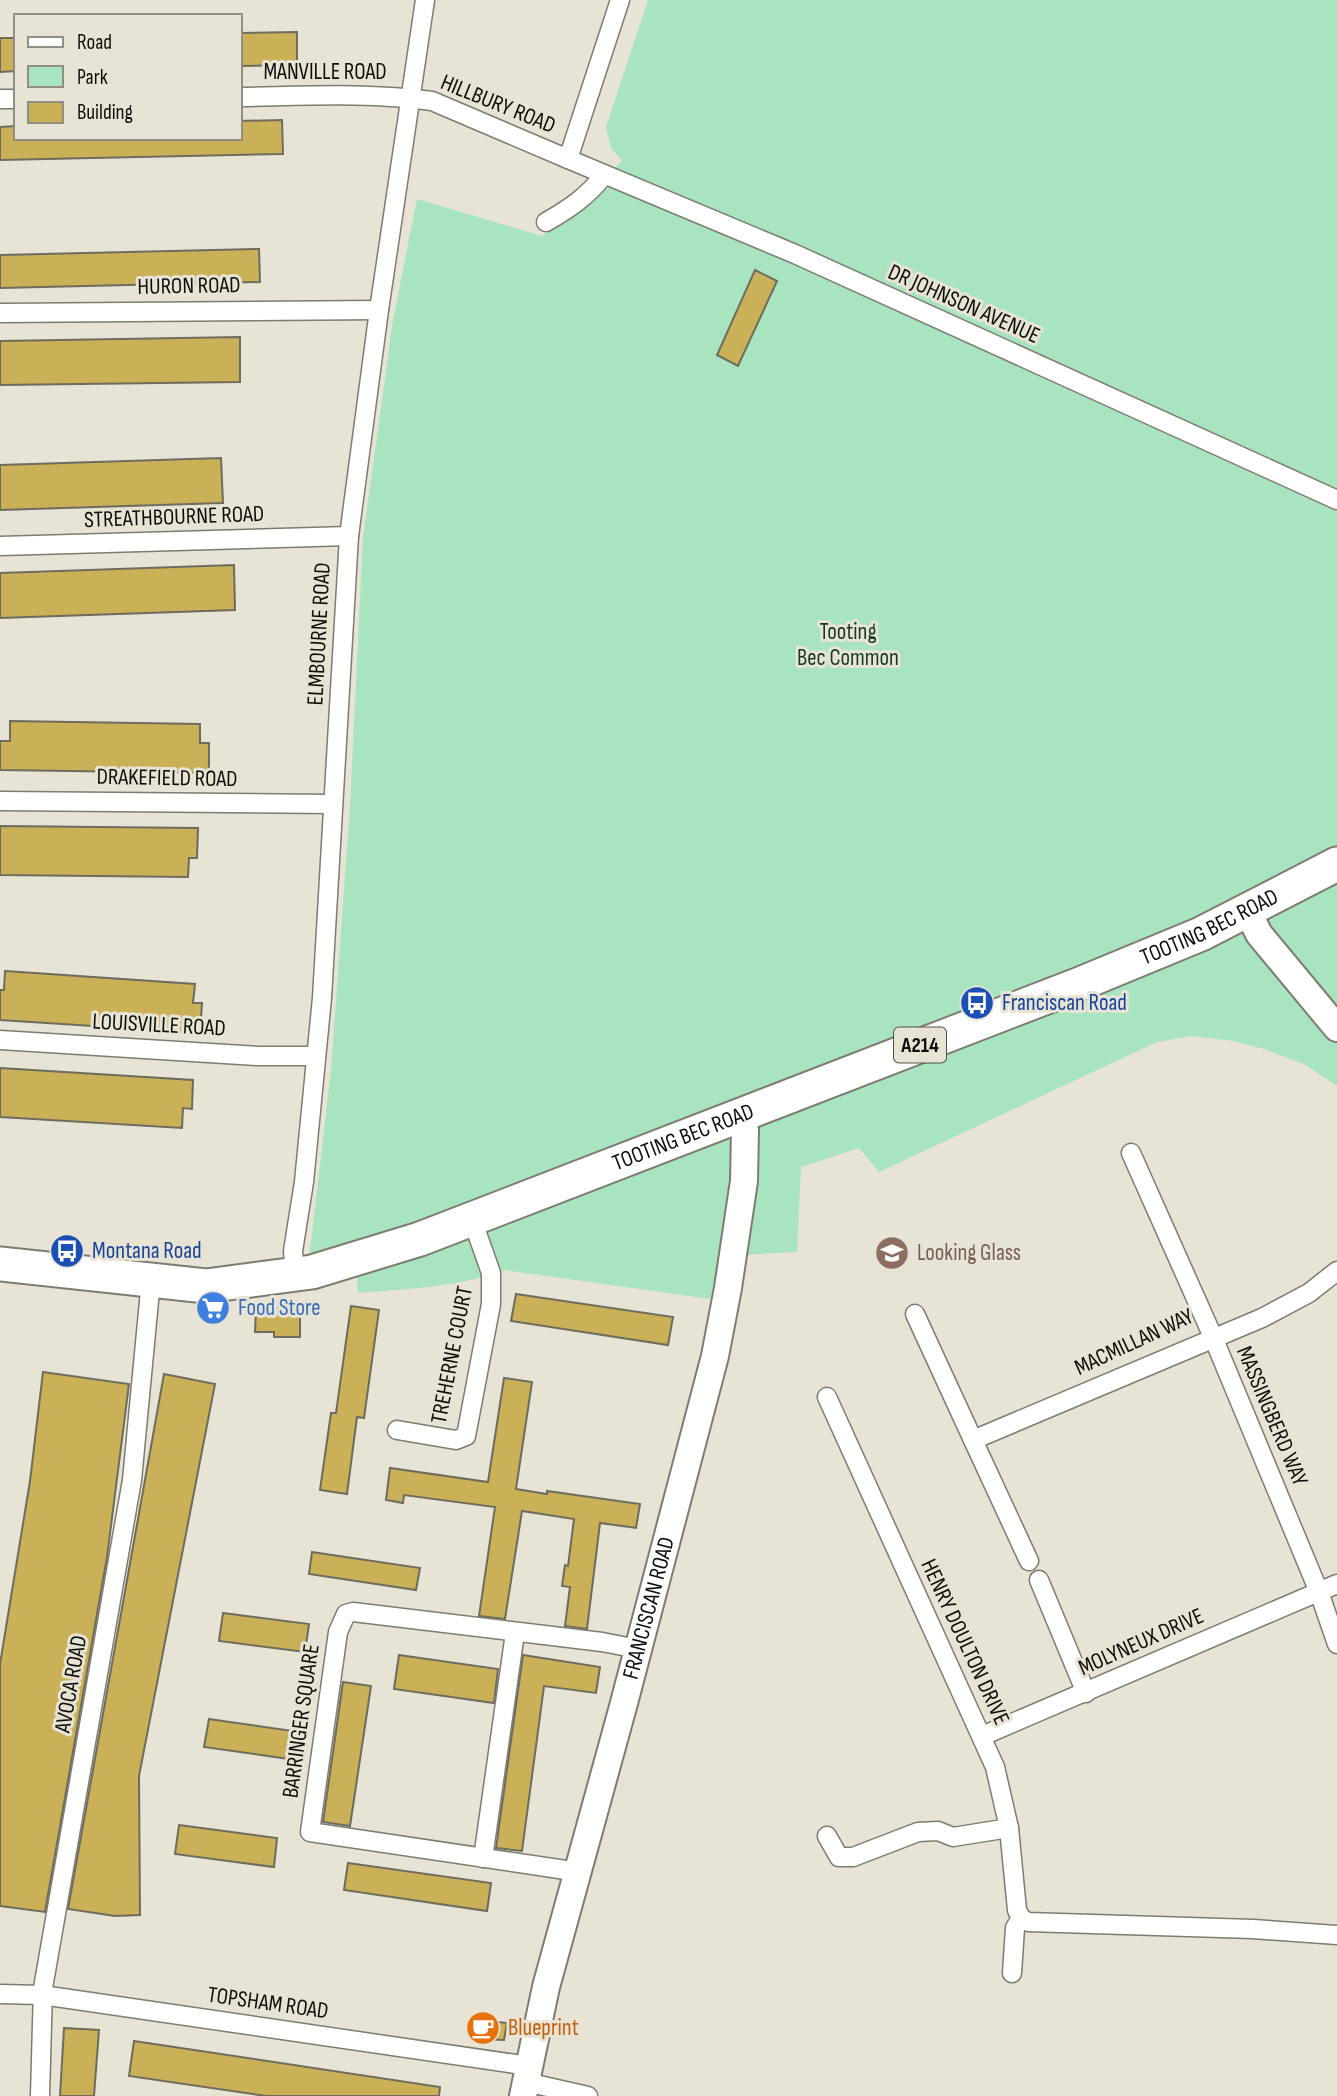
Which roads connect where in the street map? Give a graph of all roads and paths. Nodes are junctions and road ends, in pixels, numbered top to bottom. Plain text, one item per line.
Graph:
1 (425, 0) edge
2 (620, 0) edge
3 (242, 97) edge
4 (410, 98) junction
5 (568, 159) junction
6 (604, 175) junction
7 (545, 222) dead end
8 (379, 310) junction
9 (0, 313) edge
10 (1337, 500) edge
11 (349, 537) junction
12 (0, 546) edge
13 (0, 801) edge
14 (333, 804) junction
15 (1337, 864) edge
16 (1247, 911) junction
17 (1337, 1028) edge
18 (0, 1040) edge
19 (316, 1056) junction
20 (740, 1115) junction
21 (1131, 1153) dead end
22 (472, 1219) junction
23 (0, 1264) edge
24 (1337, 1271) edge
25 (295, 1275) junction
26 (151, 1280) junction
27 (915, 1314) dead end
28 (1213, 1337) junction
29 (827, 1396) dead end
30 (397, 1430) dead end
31 (973, 1440) junction
32 (1029, 1561) dead end
33 (1039, 1580) dead end
34 (1337, 1584) edge
35 (1319, 1592) junction
36 (515, 1633) junction
37 (1337, 1644) edge
38 (638, 1649) junction
39 (1086, 1693) junction
40 (982, 1736) junction
41 (1009, 1828) junction
42 (827, 1836) dead end
43 (483, 1858) junction
44 (579, 1872) junction
45 (1021, 1919) junction
46 (1337, 1935) edge
47 (1012, 1973) dead end
48 (0, 1994) edge
49 (42, 1995) junction
50 (526, 2081) edge
51 (40, 2096) edge
52 (588, 2096) edge

1 - 4 street, ELMBOURNE ROAD
2 - 5 street, HILLBURY ROAD
3 - 4 street, MANVILLE ROAD
4 - 5 street, HILLBURY ROAD
4 - 8 street, ELMBOURNE ROAD
5 - 6 street, DR JOHNSON AVENUE
6 - 7 street
6 - 10 street, DR JOHNSON AVENUE
8 - 9 street, HURON ROAD
8 - 11 street, ELMBOURNE ROAD
11 - 12 street, STREATHBOURNE ROAD
11 - 14 street, ELMBOURNE ROAD
13 - 14 street, DRAKEFIELD ROAD
14 - 19 street, ELMBOURNE ROAD
15 - 16 highway, TOOTING BEC ROAD / A214
16 - 17 street
16 - 20 highway, TOOTING BEC ROAD / A214
18 - 19 street, LOUISVILLE ROAD
19 - 25 street, ELMBOURNE ROAD
20 - 22 highway, TOOTING BEC ROAD / A214
20 - 38 street, FRANCISCAN ROAD
21 - 28 street, MACMILLAN WAY
22 - 25 highway, TOOTING BEC ROAD / A214
22 - 30 street, TREHERNE COURT
23 - 26 highway, TOOTING BEC ROAD / A214
24 - 28 street, MASSINGBERD WAY
25 - 26 highway, TOOTING BEC ROAD / A214
26 - 49 street, AVOCA ROAD
27 - 31 street
28 - 31 street, MACMILLAN WAY
28 - 35 street, MASSINGBERD WAY
29 - 40 street, HENRY DOULTON DRIVE
31 - 32 street
33 - 39 street
34 - 35 street, MOLYNEUX DRIVE
35 - 37 street, MASSINGBERD WAY
35 - 39 street, MOLYNEUX DRIVE
36 - 38 street, BARRINGER SQUARE
36 - 43 street
36 - 43 street, BARRINGER SQUARE
38 - 44 street, FRANCISCAN ROAD
39 - 40 street, MOLYNEUX DRIVE
40 - 41 street, HENRY DOULTON DRIVE
41 - 42 street
41 - 45 street, HENRY DOULTON DRIVE
43 - 44 street, BARRINGER SQUARE
44 - 50 street, FRANCISCAN ROAD
45 - 46 street
45 - 47 street, HENRY DOULTON DRIVE
48 - 49 street, TOPSHAM ROAD
49 - 50 street, TOPSHAM ROAD
49 - 51 street, AVOCA ROAD
50 - 52 street, TOPSHAM ROAD

